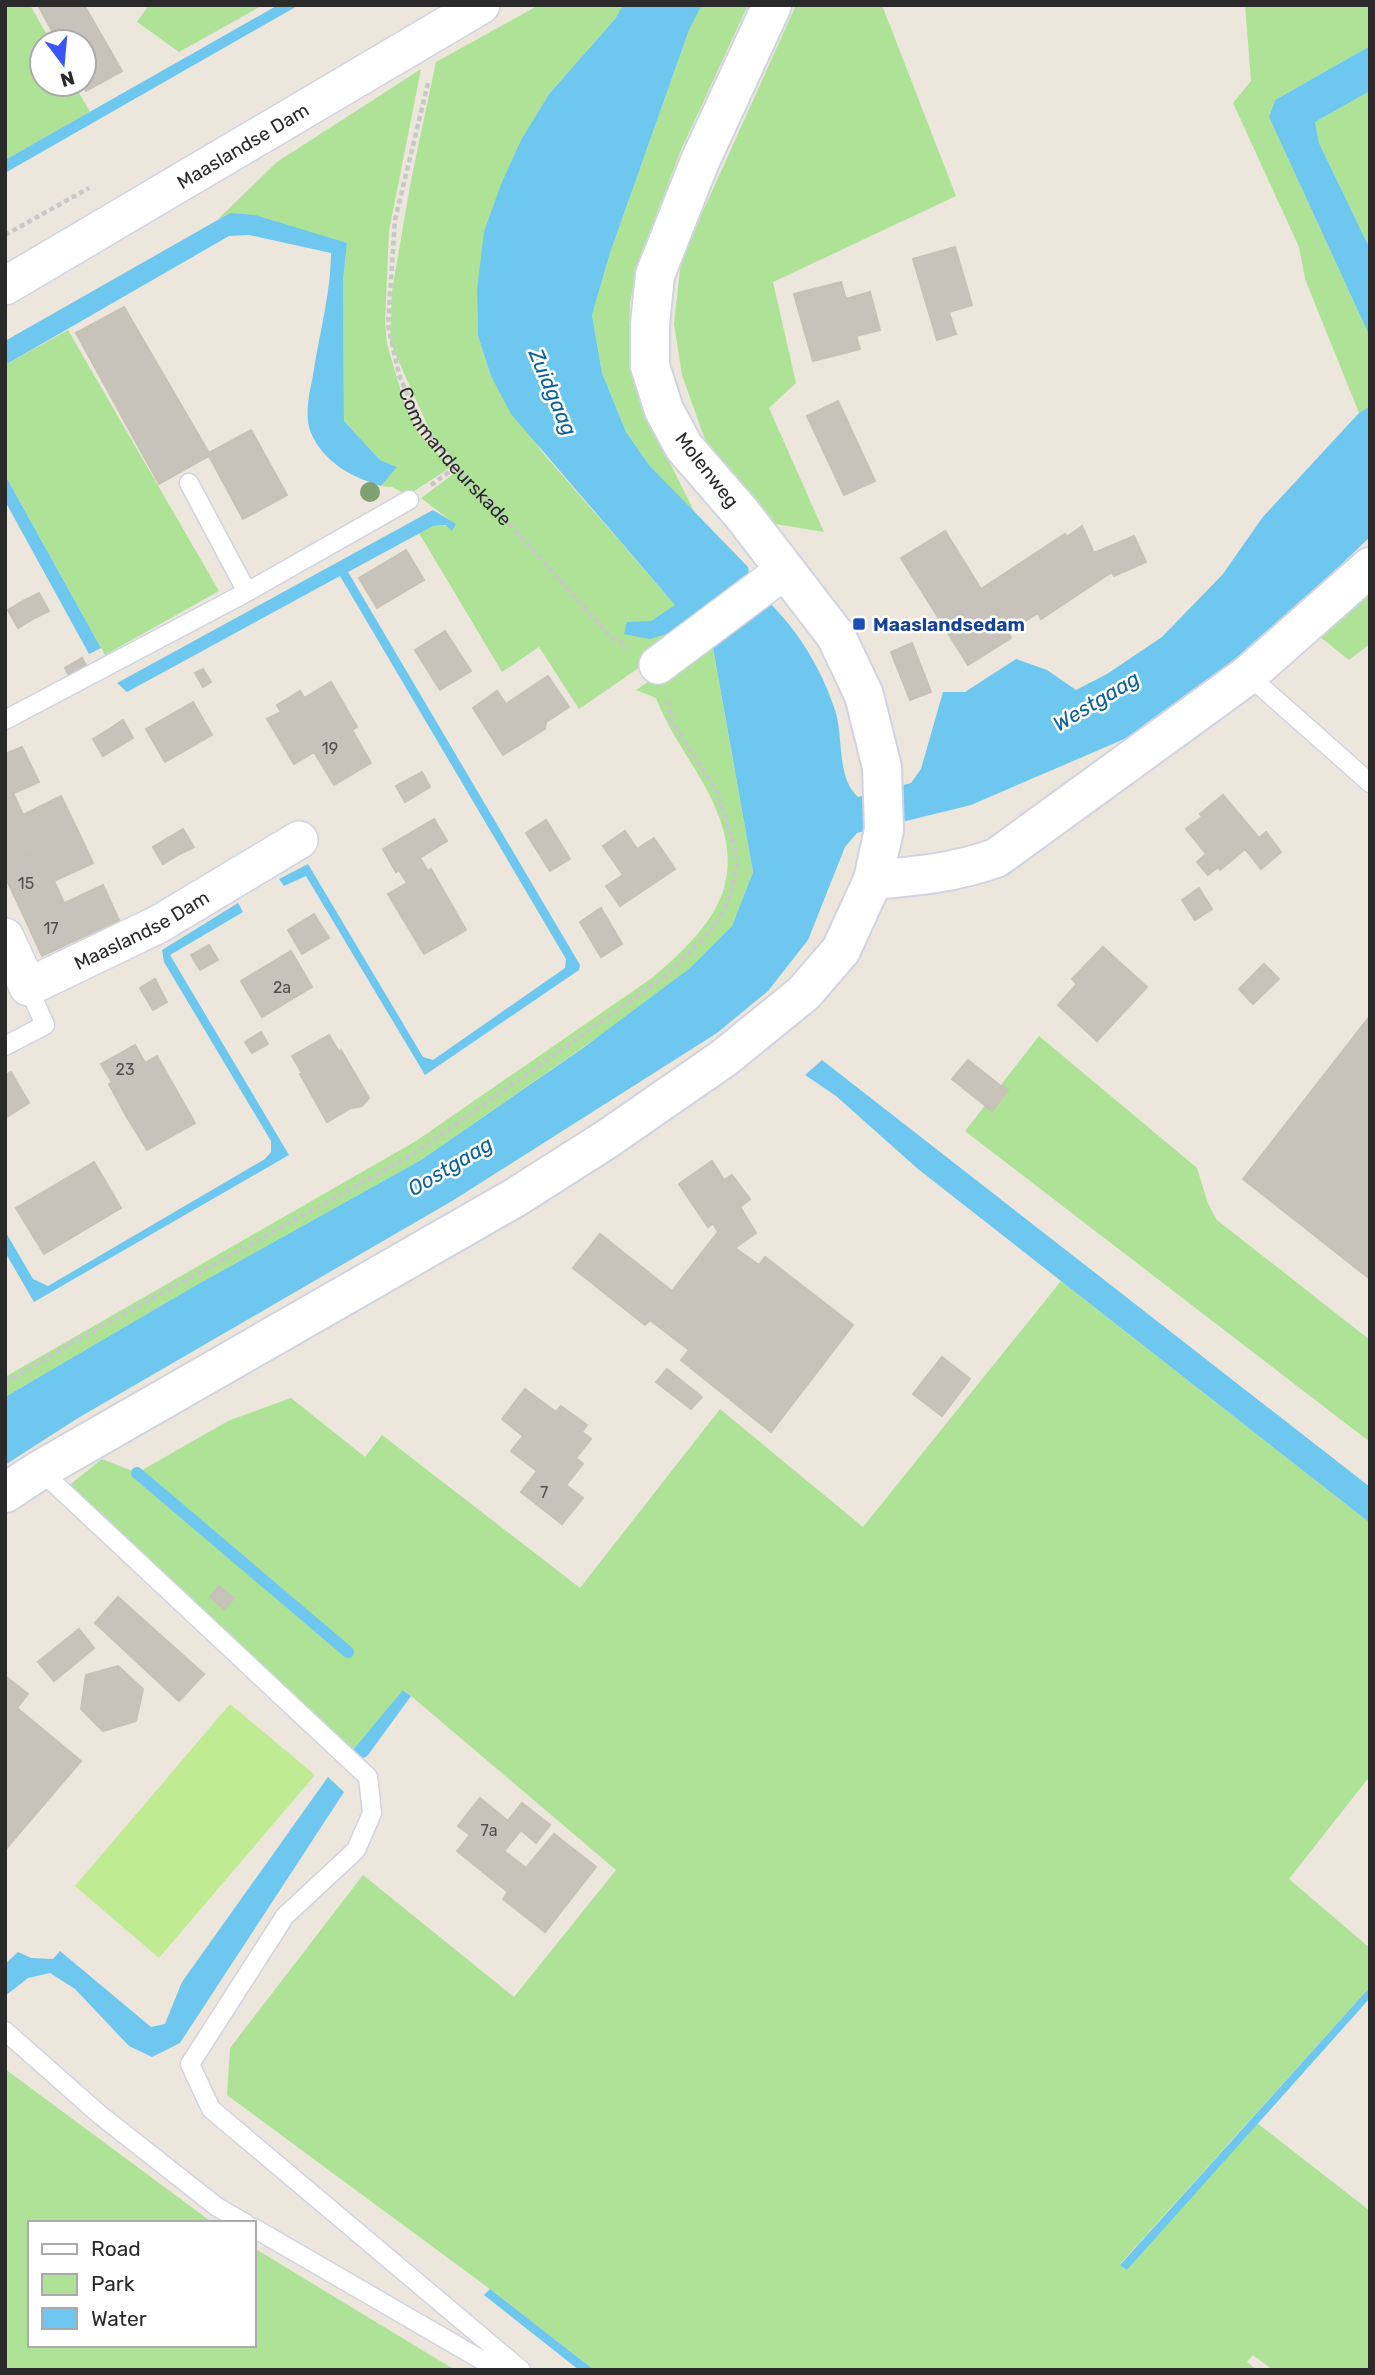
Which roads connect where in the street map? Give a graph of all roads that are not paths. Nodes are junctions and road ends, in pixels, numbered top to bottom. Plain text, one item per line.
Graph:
1 (481, 5) edge
2 (772, 5) edge
3 (5, 286) edge
4 (189, 483) dead end
5 (409, 500) dead end
6 (1370, 567) edge
7 (780, 573) junction
8 (247, 592) junction
9 (659, 665) road end
10 (1248, 675) junction
11 (5, 720) edge
12 (1370, 783) edge
13 (299, 840) dead end
14 (873, 880) junction
15 (5, 937) edge
16 (28, 987) junction
17 (5, 1046) edge
18 (40, 1470) junction
19 (5, 1493) edge
20 (5, 2031) edge
21 (242, 2221) edge
22 (256, 2229) edge
23 (499, 2370) edge
24 (521, 2370) edge

1 - 3 street, Maaslandse Dam
2 - 7 main road, Molenweg
4 - 8 lane
5 - 8 lane
6 - 10 main road
7 - 9 street
7 - 14 main road, Molenweg
8 - 11 lane
10 - 12 lane
10 - 14 main road
13 - 16 street, Maaslandse Dam
14 - 18 main road
15 - 16 street
16 - 17 lane
18 - 19 main road
18 - 24 lane
20 - 21 lane
22 - 23 lane

